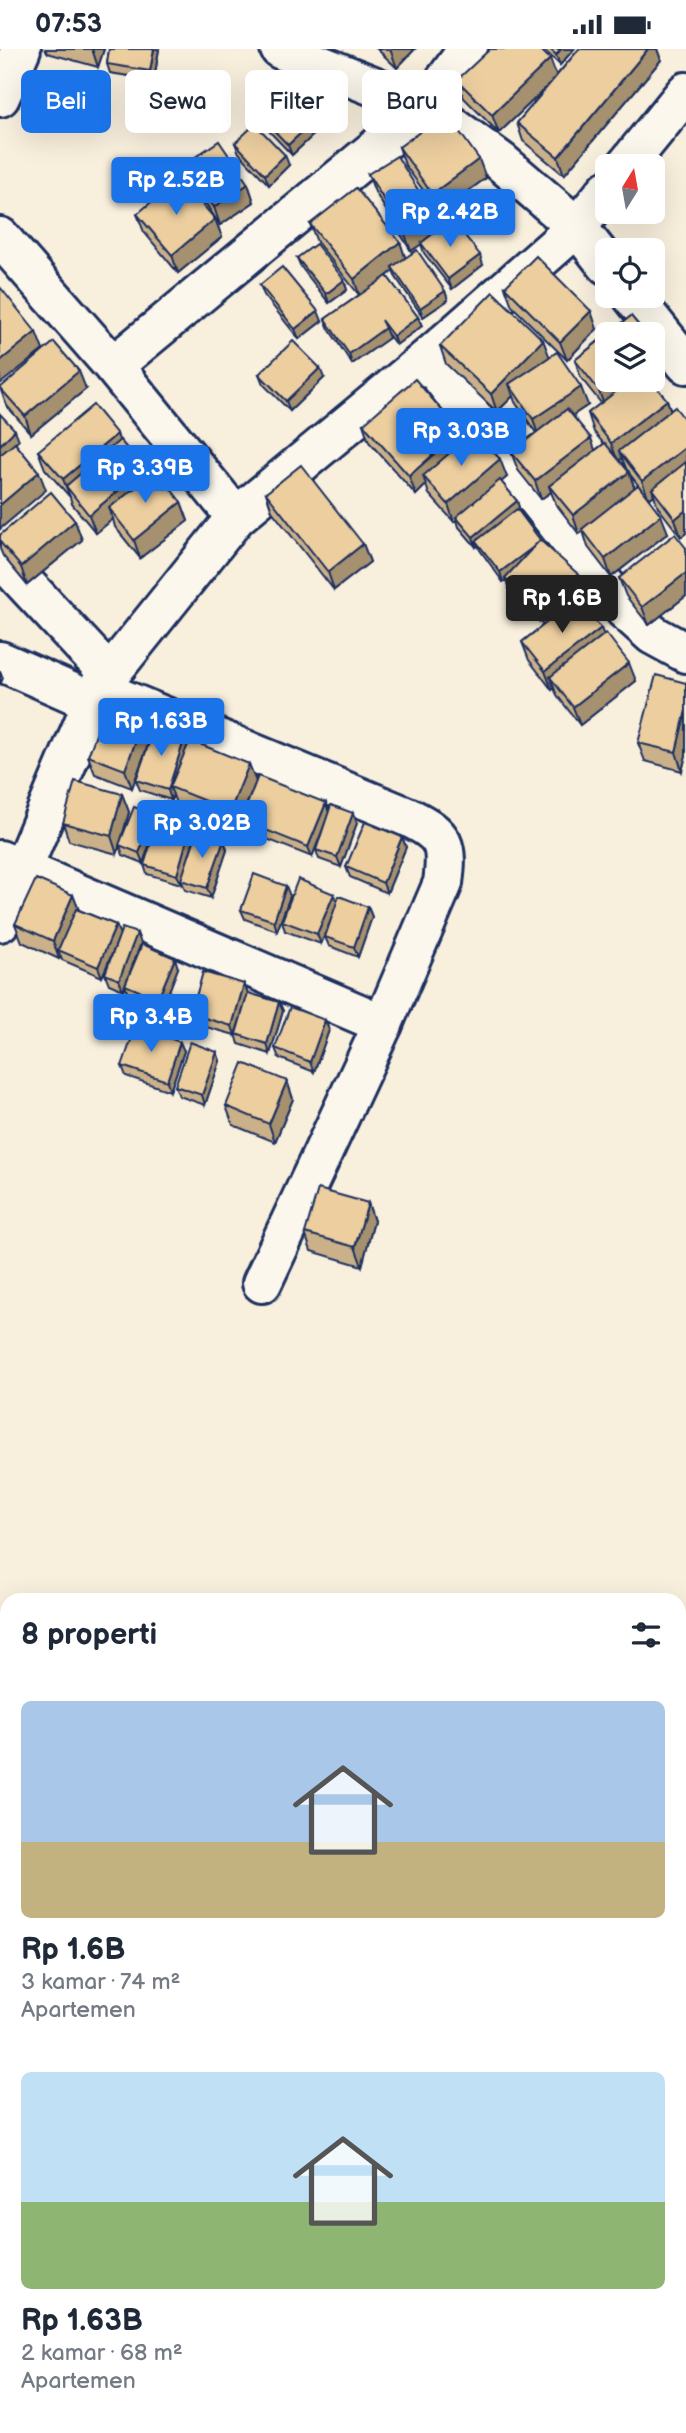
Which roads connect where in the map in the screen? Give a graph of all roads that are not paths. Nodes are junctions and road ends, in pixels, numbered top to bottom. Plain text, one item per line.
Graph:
1 (21, 49) edge
2 (280, 49) edge
3 (468, 49) edge
4 (453, 70) edge
5 (362, 82) edge
6 (686, 92) edge
7 (0, 97) edge
8 (395, 133) edge
9 (461, 133) edge
10 (636, 154) edge
11 (595, 205) edge
12 (578, 227) junction
13 (0, 237) edge
14 (595, 249) edge
15 (642, 308) edge
16 (428, 359) junction
17 (686, 363) edge
18 (113, 366) junction
19 (236, 517) junction
20 (0, 557) edge
21 (686, 653) edge
22 (0, 661) edge
23 (100, 689) junction
24 (11, 864) edge
25 (0, 922) edge
26 (383, 1024) junction
27 (262, 1283) dead end

1 - 7 street
2 - 5 street
3 - 4 street
6 - 10 street
8 - 18 street
9 - 12 street
11 - 12 street
12 - 14 street
12 - 16 street
13 - 18 street
15 - 17 street
16 - 19 street
16 - 21 street
18 - 19 street
19 - 23 street
20 - 23 street
22 - 23 street
23 - 24 street
23 - 26 street
24 - 25 street
24 - 26 street
26 - 27 street

